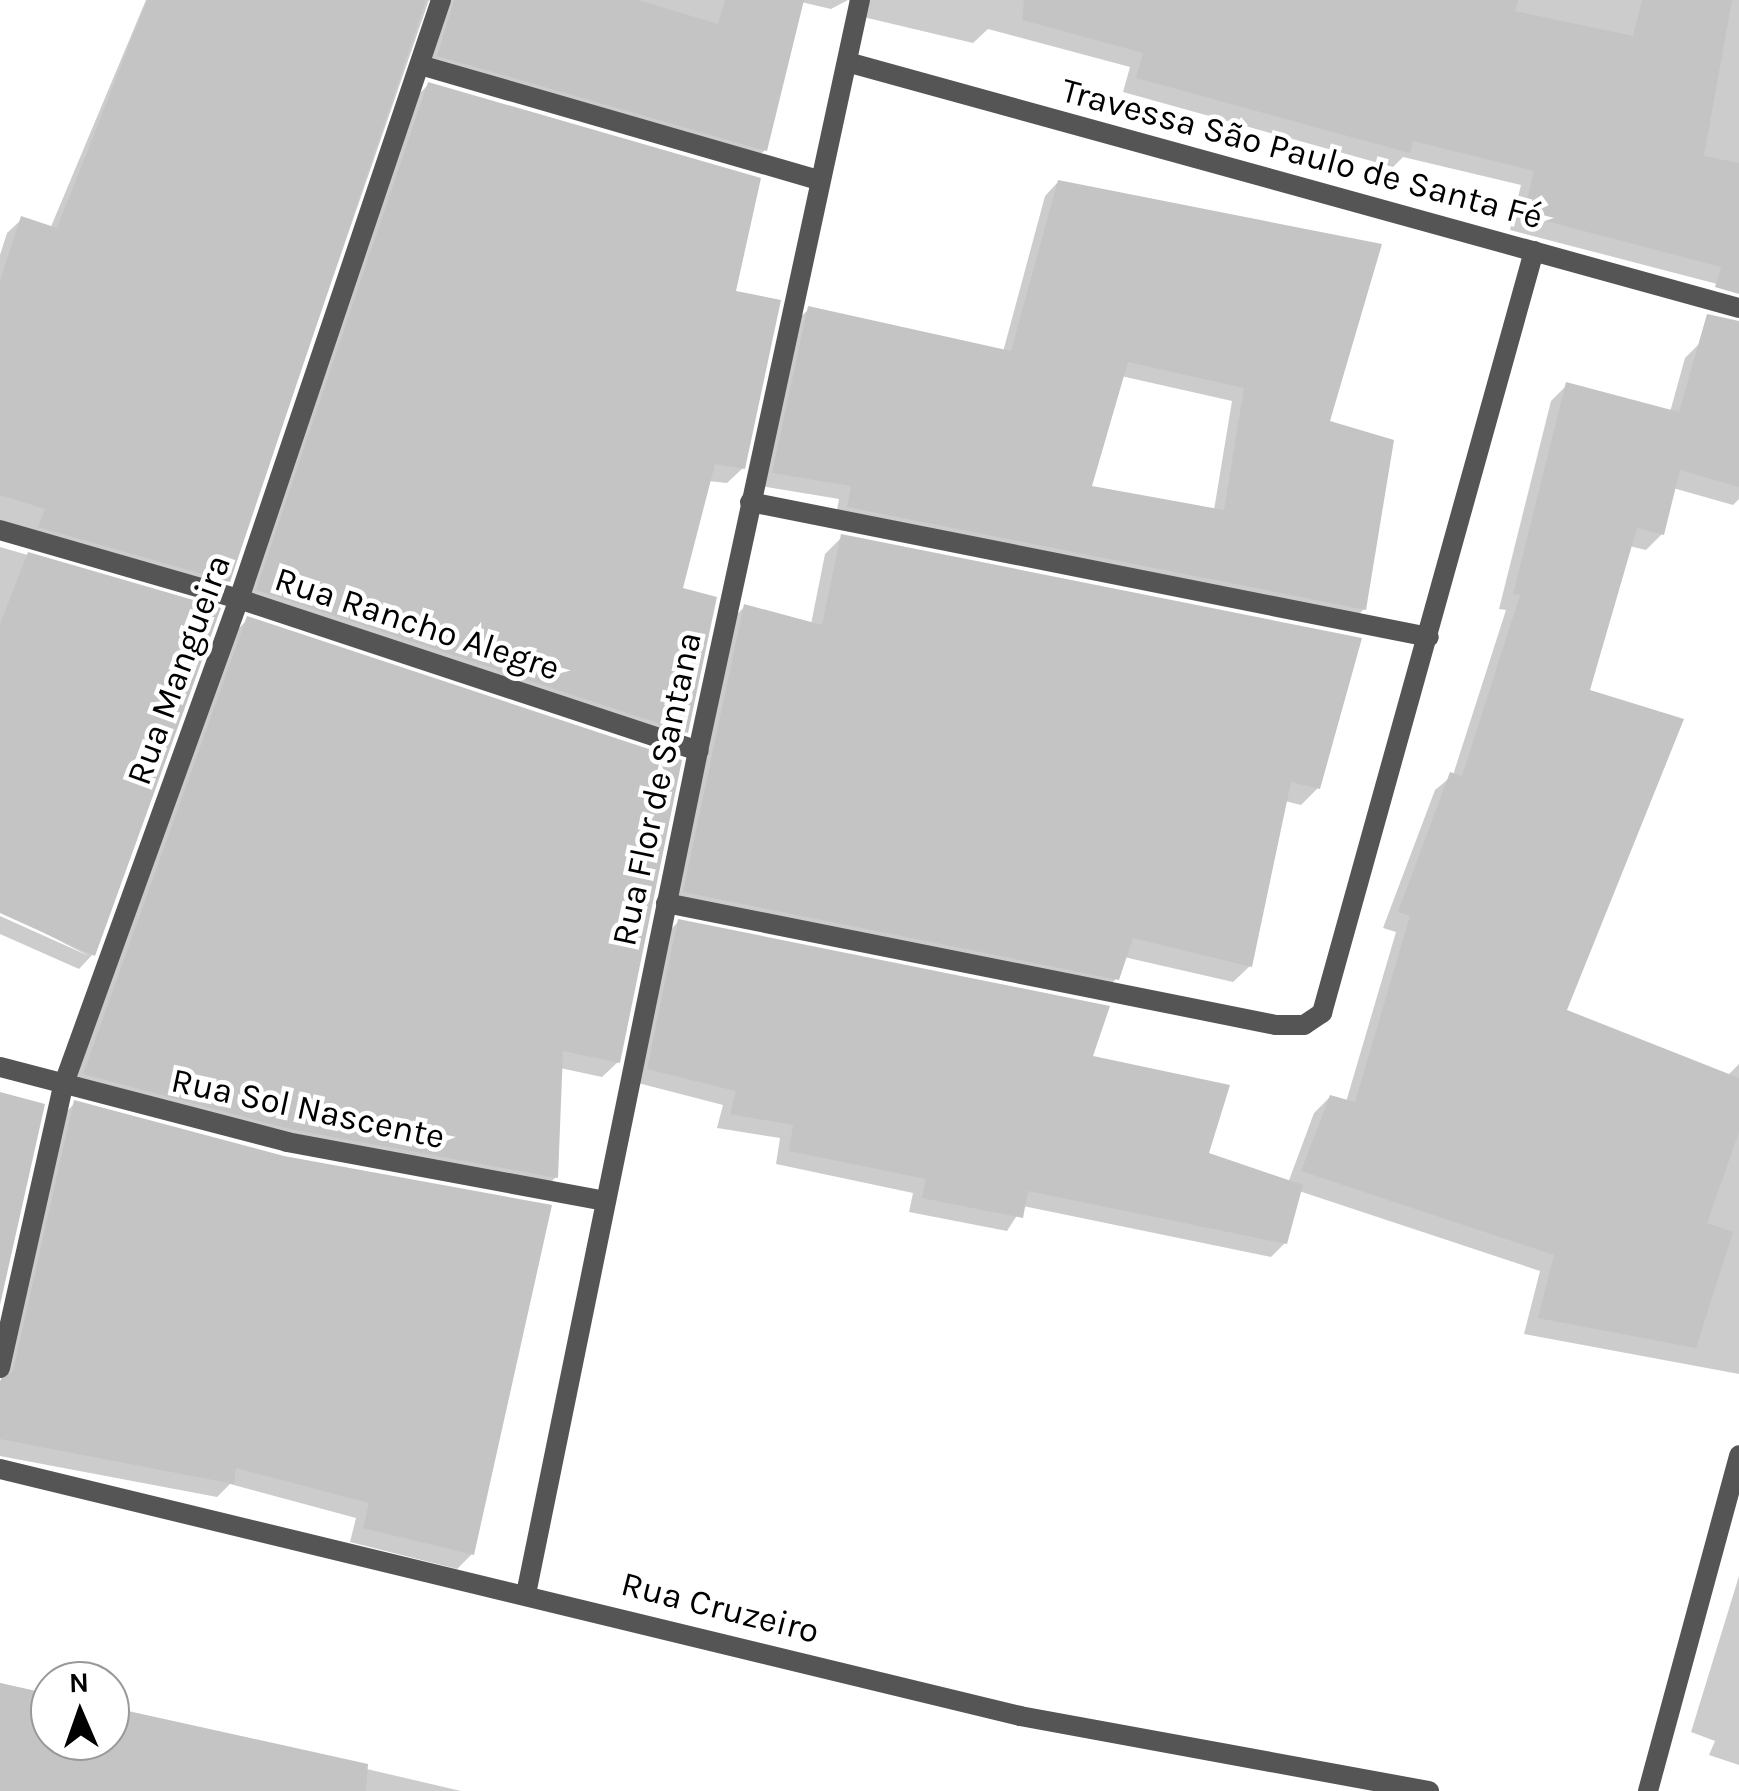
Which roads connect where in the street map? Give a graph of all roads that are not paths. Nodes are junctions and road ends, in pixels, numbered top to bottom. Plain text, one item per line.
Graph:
1 (441, 0) edge
2 (860, 0) edge
3 (847, 62) junction
4 (420, 66) junction
5 (819, 180) junction
6 (1534, 252) junction
7 (1739, 308) edge
8 (750, 502) junction
9 (0, 530) edge
10 (240, 600) junction
11 (1428, 637) junction
12 (698, 751) junction
13 (666, 903) junction
14 (0, 1066) edge
15 (63, 1086) junction
16 (605, 1201) junction
17 (0, 1368) edge
18 (1739, 1455) edge
19 (0, 1469) edge
20 (1735, 1488) edge
21 (526, 1594) junction
22 (1429, 1791) edge
23 (1648, 1791) edge

1 - 4 street, Rua Mangueira
2 - 3 street, Rua Flor de Santana
3 - 5 street, Rua Flor de Santana
3 - 6 street, Travessa São Paulo de Santa Fé
4 - 5 street
4 - 10 street, Rua Mangueira
5 - 8 street, Rua Flor de Santana
6 - 7 street, Travessa São Paulo de Santa Fé
6 - 11 street
8 - 11 street
8 - 12 street, Rua Flor de Santana
9 - 10 street, Rua Rancho Alegre
10 - 12 street, Rua Rancho Alegre
10 - 15 street, Rua Mangueira
11 - 13 street
12 - 13 street, Rua Flor de Santana
13 - 16 street, Rua Flor de Santana
14 - 15 street, Rua Sol Nascente
15 - 16 street, Rua Sol Nascente
15 - 17 street, Rua Mangueira
16 - 21 street, Rua Flor de Santana
18 - 20 street
19 - 21 street, Rua Cruzeiro
20 - 23 street
21 - 22 street, Rua Cruzeiro

